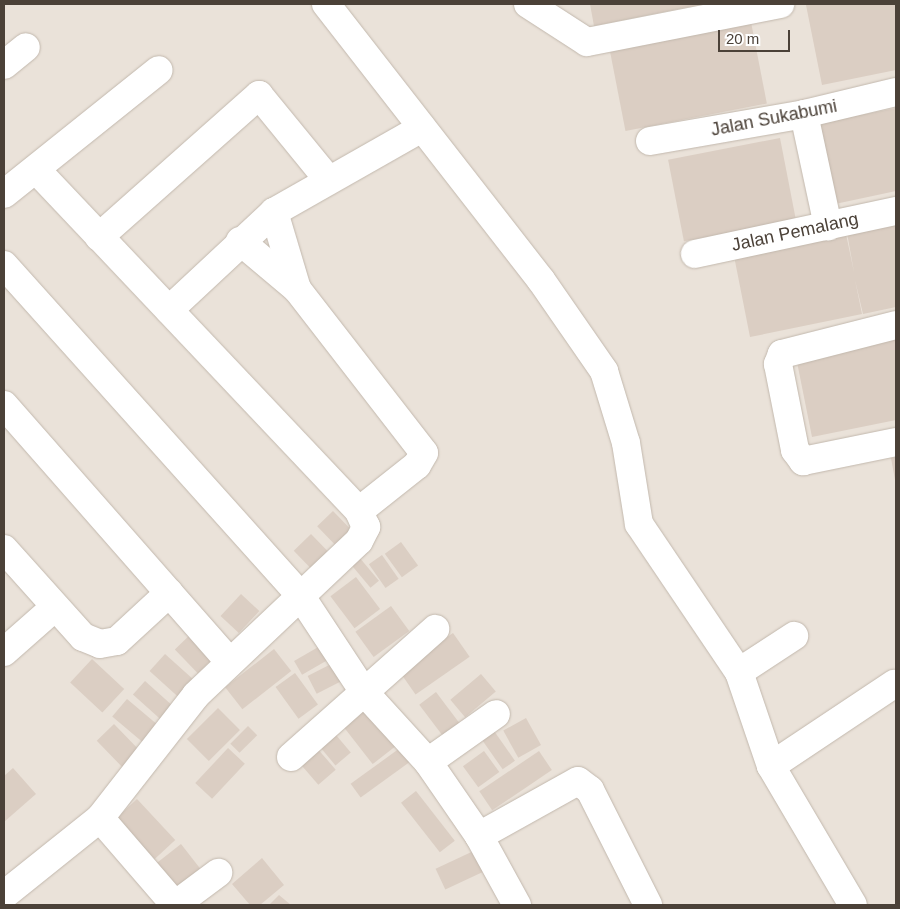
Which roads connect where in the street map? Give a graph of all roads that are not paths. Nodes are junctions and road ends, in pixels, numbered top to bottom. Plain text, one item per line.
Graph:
1 (326, 4) edge
2 (528, 4) edge
3 (780, 4) edge
4 (26, 47) dead end
5 (4, 65) edge
6 (158, 70) dead end
7 (896, 92) edge
8 (804, 114) junction
9 (422, 128) junction
10 (650, 141) dead end
11 (36, 171) junction
12 (327, 178) junction
13 (4, 194) edge
14 (896, 211) edge
15 (274, 212) junction
16 (828, 226) junction
17 (99, 237) junction
18 (240, 241) junction
19 (695, 254) dead end
20 (4, 265) edge
21 (297, 289) junction
22 (169, 310) junction
23 (896, 325) edge
24 (4, 404) edge
25 (896, 442) edge
26 (359, 510) junction
27 (4, 549) edge
28 (169, 593) junction
29 (300, 595) junction
30 (55, 607) junction
31 (435, 629) dead end
32 (794, 636) dead end
33 (4, 652) edge
34 (230, 661) junction
35 (739, 672) junction
36 (894, 684) dead end
37 (364, 692) junction
38 (496, 714) dead end
39 (291, 757) dead end
40 (428, 762) junction
41 (771, 766) junction
42 (100, 818) junction
43 (479, 836) junction
44 (218, 872) dead end
45 (4, 894) edge
46 (175, 905) edge
47 (517, 905) edge
48 (648, 905) edge
49 (853, 905) edge

1 - 9 street
2 - 3 street
4 - 5 street
6 - 11 street
7 - 8 street, Jalan Sukabumi
8 - 10 street, Jalan Sukabumi
8 - 16 street
9 - 12 street
9 - 35 street
11 - 13 street
11 - 17 street
12 - 15 street
12 - 17 street
14 - 16 street, Jalan Pemalang
15 - 18 street
15 - 21 street
16 - 19 street, Jalan Pemalang
17 - 22 street
18 - 21 street
18 - 22 street
20 - 29 street
21 - 26 street
22 - 26 street
23 - 25 street
24 - 28 street
26 - 29 street
27 - 30 street
28 - 30 street
28 - 34 street
29 - 34 street
29 - 37 street
30 - 33 street
31 - 37 street
32 - 35 street
34 - 42 street
35 - 41 street
36 - 41 street
37 - 39 street
37 - 40 street
38 - 40 street
40 - 43 street
41 - 49 street
42 - 45 street
42 - 46 street
43 - 47 street
43 - 48 street
44 - 46 street

